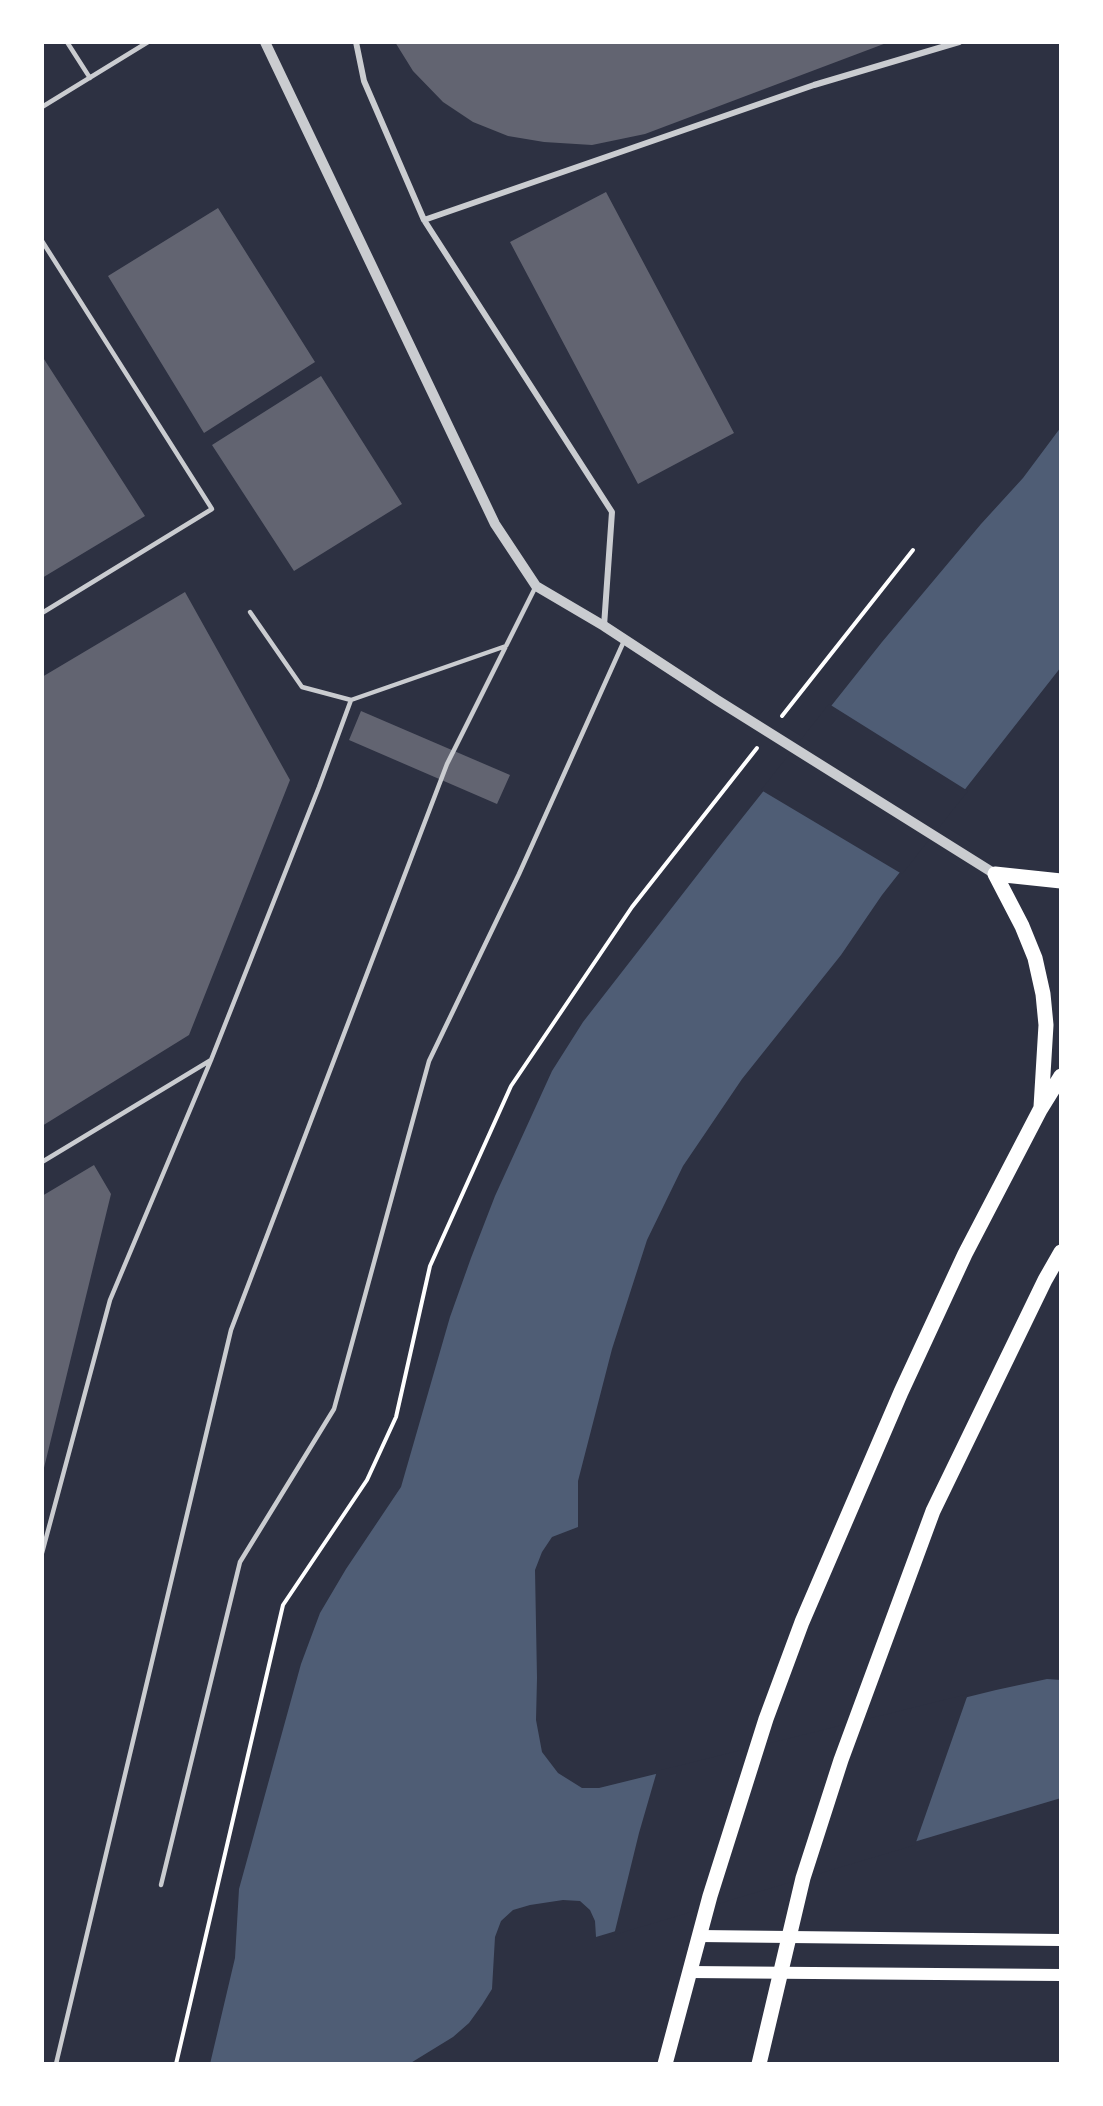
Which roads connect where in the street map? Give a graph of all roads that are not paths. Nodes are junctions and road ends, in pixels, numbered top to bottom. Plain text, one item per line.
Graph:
1 (67, 42) edge
2 (148, 42) edge
3 (265, 42) edge
4 (356, 42) edge
5 (959, 42) edge
6 (90, 78) junction
7 (42, 107) edge
8 (424, 220) junction
9 (42, 241) edge
10 (536, 586) junction
11 (250, 612) dead end
12 (42, 613) edge
13 (604, 626) junction
14 (625, 639) junction
15 (506, 646) junction
16 (351, 700) junction
17 (995, 874) junction
18 (1061, 881) edge
19 (211, 1060) junction
20 (1061, 1076) edge
21 (1040, 1110) junction
22 (42, 1162) edge
23 (1061, 1252) edge
24 (42, 1553) edge
25 (160, 1885) dead end
26 (699, 1936) junction
27 (788, 1937) junction
28 (1061, 1940) edge
29 (689, 1972) junction
30 (780, 1972) junction
31 (1061, 1975) edge
32 (56, 2064) edge
33 (665, 2064) edge
34 (759, 2064) edge

1 - 6 lane
2 - 6 lane
3 - 10 street
4 - 8 street
5 - 8 street
6 - 7 lane
8 - 13 street
9 - 12 lane
10 - 13 street
10 - 15 lane
11 - 16 lane
13 - 14 street
14 - 17 street
14 - 25 lane
15 - 16 lane
15 - 32 lane
16 - 19 lane
17 - 18 main road
17 - 21 main road
19 - 22 lane
19 - 24 lane
20 - 21 main road
21 - 26 main road
23 - 27 main road
26 - 27 main road
26 - 29 main road
27 - 28 main road
27 - 30 main road
29 - 30 main road
29 - 33 main road
30 - 31 main road
30 - 34 main road

